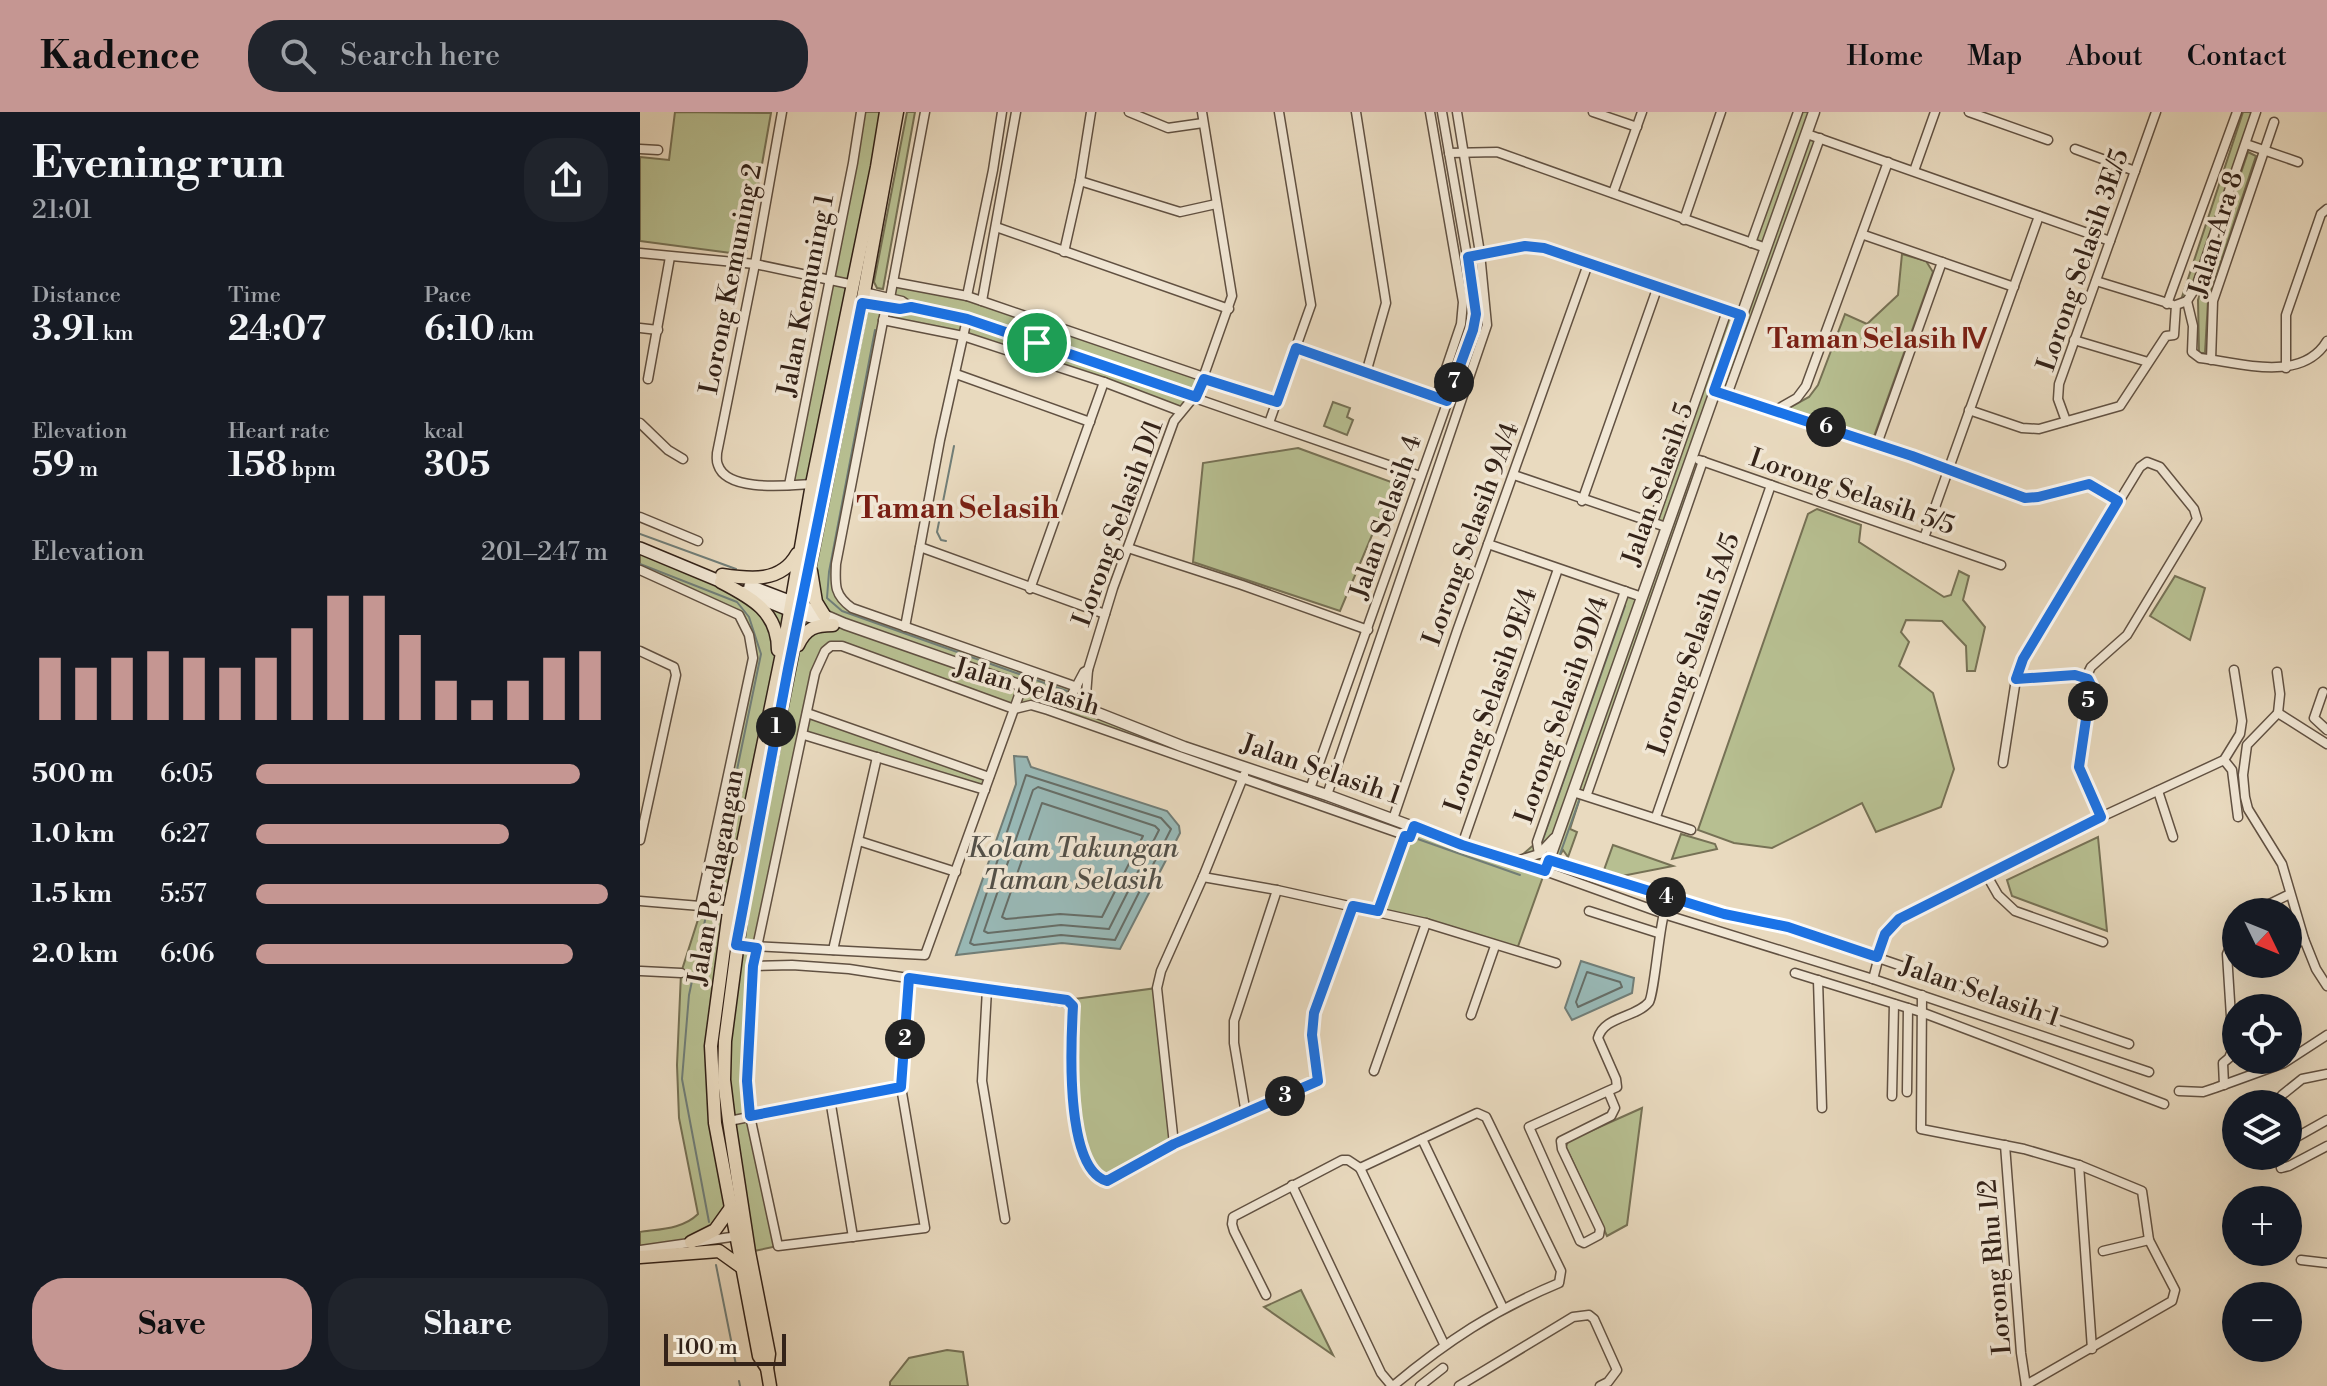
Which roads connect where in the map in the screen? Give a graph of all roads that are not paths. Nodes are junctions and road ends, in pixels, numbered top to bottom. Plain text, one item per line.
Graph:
1 (782, 112) edge
2 (861, 112) edge
3 (886, 112) edge
4 (897, 112) edge
5 (925, 112) edge
6 (1002, 112) edge
7 (1016, 112) edge
8 (1091, 112) edge
9 (1129, 112) edge
10 (1202, 112) edge
11 (1279, 112) edge
12 (1356, 112) edge
13 (1430, 112) edge
14 (1442, 112) edge
15 (1457, 112) edge
16 (1593, 112) edge
17 (1642, 112) edge
18 (1721, 112) edge
19 (1798, 112) edge
20 (1814, 112) edge
21 (1935, 112) edge
22 (1969, 112) edge
23 (2156, 112) edge
24 (2237, 112) edge
25 (2256, 112) edge
26 (2274, 122) dead end
27 (1203, 123) junction
28 (1637, 127) junction
29 (1807, 134) junction
30 (1820, 138) junction
31 (2048, 140) dead end
32 (2246, 144) junction
33 (640, 149) edge
34 (2075, 149) dead end
35 (658, 150) dead end
36 (2264, 150) junction
37 (1464, 152) junction
38 (1449, 153) junction
39 (1888, 162) junction
40 (2298, 162) dead end
41 (1914, 171) junction
42 (2135, 171) junction
43 (1080, 181) junction
44 (1613, 193) junction
45 (1216, 204) junction
46 (2327, 209) edge
47 (2039, 216) junction
48 (1684, 220) junction
49 (996, 227) junction
50 (1864, 235) junction
51 (2110, 241) junction
52 (1751, 243) junction
53 (1766, 248) junction
54 (1064, 252) junction
55 (640, 253) edge
56 (1480, 253) junction
57 (670, 257) junction
58 (1468, 257) junction
59 (1942, 262) junction
60 (755, 264) junction
61 (1588, 264) junction
62 (1767, 264) junction
63 (830, 280) junction
64 (2096, 281) junction
65 (893, 282) junction
66 (1658, 286) junction
67 (2014, 287) junction
68 (860, 293) junction
69 (967, 296) junction
70 (982, 301) junction
71 (2187, 301) junction
72 (888, 302) junction
73 (2172, 304) junction
74 (1229, 309) junction
75 (1727, 311) junction
76 (1741, 315) junction
77 (967, 319) junction
78 (883, 320) junction
79 (640, 328) edge
80 (658, 330) junction
81 (963, 336) junction
82 (2074, 340) junction
83 (2327, 341) edge
84 (1296, 348) junction
85 (2211, 360) junction
86 (2148, 362) junction
87 (2286, 368) junction
88 (1366, 373) junction
89 (956, 374) junction
90 (648, 379) dead end
91 (1204, 379) junction
92 (1104, 382) junction
93 (1714, 391) junction
94 (1727, 395) junction
95 (1196, 397) junction
96 (1436, 398) junction
97 (1447, 401) junction
98 (1277, 402) junction
99 (1776, 410) junction
100 (1969, 410) junction
101 (1180, 411) junction
102 (2066, 421) junction
103 (1090, 422) junction
104 (640, 423) edge
105 (1269, 423) junction
106 (1877, 444) junction
107 (1690, 457) junction
108 (683, 459) dead end
109 (1703, 461) junction
110 (1949, 469) junction
111 (1514, 475) junction
112 (1420, 476) junction
113 (812, 484) junction
114 (789, 485) junction
115 (1771, 485) junction
116 (1582, 501) junction
117 (2118, 501) junction
118 (640, 517) edge
119 (1653, 522) junction
120 (1666, 527) junction
121 (804, 534) junction
122 (1924, 538) junction
123 (698, 541) dead end
124 (1398, 544) junction
125 (1488, 544) junction
126 (920, 547) junction
127 (640, 548) edge
128 (1128, 548) junction
129 (1411, 549) junction
130 (809, 560) junction
131 (2001, 565) dead end
132 (1558, 569) junction
133 (640, 570) edge
134 (722, 578) junction
135 (1030, 589) junction
136 (1625, 591) junction
137 (1642, 597) junction
138 (796, 608) junction
139 (1105, 614) junction
140 (834, 621) junction
141 (905, 627) junction
142 (1368, 630) junction
143 (640, 651) edge
144 (783, 669) junction
145 (1088, 670) junction
146 (2234, 670) dead end
147 (2277, 672) dead end
148 (2086, 677) junction
149 (2016, 679) junction
150 (1022, 687) junction
151 (1077, 687) junction
152 (2323, 692) dead end
153 (1068, 702) junction
154 (1085, 708) junction
155 (1014, 709) junction
156 (807, 713) junction
157 (2278, 713) junction
158 (2327, 730) edge
159 (804, 735) junction
160 (2235, 743) junction
161 (2327, 744) edge
162 (2247, 745) junction
163 (877, 757) junction
164 (2224, 760) junction
165 (2003, 763) dead end
166 (1245, 772) junction
167 (989, 777) junction
168 (1310, 789) junction
169 (985, 790) junction
170 (2158, 791) junction
171 (1573, 792) junction
172 (1587, 794) junction
173 (1327, 795) junction
174 (1656, 817) junction
175 (2101, 817) junction
176 (2238, 817) dead end
177 (1393, 819) junction
178 (1414, 826) junction
179 (1691, 830) dead end
180 (1405, 836) junction
181 (2173, 837) dead end
182 (640, 840) edge
183 (859, 841) junction
184 (1462, 845) junction
185 (1544, 857) junction
186 (1515, 861) junction
187 (1545, 871) junction
188 (956, 872) junction
189 (1986, 874) junction
190 (1203, 877) junction
191 (1277, 890) junction
192 (2290, 894) junction
193 (2282, 898) edge
194 (1673, 899) junction
195 (640, 901) edge
196 (700, 906) junction
197 (1353, 906) junction
198 (723, 910) junction
199 (1378, 911) junction
200 (1589, 911) dead end
201 (1667, 915) junction
202 (1426, 923) junction
203 (1658, 933) junction
204 (2304, 939) joint
205 (2103, 942) dead end
206 (730, 944) junction
207 (1495, 946) junction
208 (757, 948) junction
209 (833, 950) junction
210 (1877, 957) junction
211 (1556, 963) dead end
212 (753, 966) junction
213 (641, 971) edge
214 (681, 973) dead end
215 (1795, 973) dead end
216 (909, 978) junction
217 (2229, 978) edge
218 (1873, 979) junction
219 (1818, 980) junction
220 (2327, 986) edge
221 (987, 989) junction
222 (1922, 995) junction
223 (1894, 1004) junction
224 (1908, 1008) junction
225 (1921, 1012) junction
226 (1471, 1015) dead end
227 (2327, 1035) edge
228 (2129, 1044) dead end
229 (1374, 1071) dead end
230 (2149, 1072) dead end
231 (2327, 1074) edge
232 (2224, 1085) junction
233 (901, 1087) junction
234 (2288, 1090) edge
235 (1608, 1091) junction
236 (2179, 1091) dead end
237 (1907, 1092) dead end
238 (1892, 1096) dead end
239 (830, 1099) junction
240 (2164, 1104) dead end
241 (1822, 1108) dead end
242 (1246, 1114) junction
243 (750, 1116) junction
244 (2327, 1120) edge
245 (729, 1121) junction
246 (2302, 1134) edge
247 (1422, 1139) junction
248 (1174, 1144) junction
249 (2005, 1145) junction
250 (2327, 1146) edge
251 (2302, 1159) edge
252 (2079, 1165) junction
253 (1360, 1168) junction
254 (1292, 1185) junction
255 (730, 1209) junction
256 (1005, 1219) dead end
257 (740, 1235) junction
258 (853, 1237) junction
259 (2149, 1240) junction
260 (691, 1242) junction
261 (640, 1250) edge
262 (2103, 1251) dead end
263 (640, 1257) edge
264 (2302, 1260) edge
265 (2327, 1263) edge
266 (740, 1266) junction
267 (1266, 1295) dead end
268 (1503, 1308) junction
269 (1444, 1344) junction
270 (2092, 1349) junction
271 (767, 1368) junction
272 (1443, 1368) dead end
273 (770, 1386) edge
274 (1393, 1386) edge
275 (1420, 1386) edge
276 (1459, 1386) edge
277 (1600, 1386) edge
278 (2026, 1386) edge

1 - 60 street, Lorong Kemuning 2
2 - 63 street, Jalan Kemuning 1
3 - 68 main road, Jalan Perdagangan
4 - 68 main road, Jalan Perdagangan
5 - 65 street
6 - 69 street
7 - 49 street
8 - 43 street
9 - 27 street
10 - 27 street
11 - 84 street
12 - 88 street
13 - 96 street
14 - 38 street, Jalan Selasih 4
15 - 37 street
16 - 28 street
17 - 28 street
18 - 48 street
19 - 52 street
20 - 29 street, Jalan Selasih 5
21 - 41 street
22 - 31 street
23 - 42 street, Lorong Selasih 3E/5
24 - 73 street
25 - 32 street
26 - 36 street, Jalan Ara 8
27 - 45 street
28 - 44 street
29 - 30 street
29 - 53 street, Jalan Selasih 5
30 - 39 street
30 - 62 street, Jalan Selasih 5
32 - 36 street
32 - 71 street
33 - 35 street
34 - 42 street
36 - 40 street
36 - 85 street, Jalan Ara 8
37 - 38 street
37 - 44 street
37 - 56 street
38 - 58 street, Jalan Selasih 4
39 - 41 street
39 - 50 street
41 - 47 street
42 - 51 street, Lorong Selasih 3E/5
43 - 45 street
43 - 54 street
44 - 48 street
45 - 74 street
46 - 87 street
47 - 51 street
47 - 67 street
48 - 52 street
49 - 54 street
49 - 70 street
50 - 59 street
50 - 99 street
51 - 64 street, Lorong Selasih 3E/5
52 - 53 street
53 - 62 street, Jalan Selasih 5
54 - 74 street
55 - 57 street
56 - 58 street
56 - 61 street
56 - 129 street
57 - 60 street
57 - 80 street
58 - 97 street, Jalan Selasih 4
59 - 67 street
59 - 106 street
60 - 63 street
60 - 114 street, Lorong Kemuning 2
61 - 66 street
61 - 111 street, Lorong Selasih 9A/4
62 - 76 street, Jalan Selasih 5
62 - 94 street, Jalan Selasih 5
63 - 68 street
63 - 114 street, Jalan Kemuning 1
64 - 73 street
64 - 82 street, Lorong Selasih 3E/5
65 - 69 street
65 - 72 street
66 - 75 street
66 - 116 street
67 - 100 street
68 - 72 street
68 - 113 main road, Jalan Perdagangan
68 - 130 main road, Jalan Perdagangan
69 - 70 street
70 - 91 street
71 - 73 street
71 - 85 street
72 - 77 street
72 - 78 street
73 - 86 street
74 - 91 street
75 - 76 street
75 - 119 street
76 - 93 street, Jalan Selasih 5
77 - 81 street
77 - 95 street
78 - 81 street
78 - 141 street
79 - 80 street
80 - 90 street
81 - 89 street
81 - 92 street
82 - 86 street
82 - 102 street, Lorong Selasih 3E/5
83 - 87 street
84 - 88 street
84 - 98 street
85 - 87 street
86 - 102 street
88 - 96 street
89 - 103 street
89 - 126 street
91 - 95 street
91 - 98 street
92 - 101 street
92 - 103 street
93 - 94 street
93 - 107 street, Jalan Selasih 5
94 - 99 street
95 - 101 street, Lorong Selasih D/1
95 - 105 street
96 - 97 street
97 - 112 street, Jalan Selasih 4
98 - 105 street
99 - 106 street
100 - 102 street
100 - 110 street
101 - 128 street, Lorong Selasih D/1
103 - 135 street
104 - 108 street
105 - 112 street
106 - 110 street
107 - 109 street, Lorong Selasih 5/5
107 - 120 street, Jalan Selasih 5
109 - 115 street, Lorong Selasih 5/5
109 - 172 street
110 - 117 street
110 - 122 street
111 - 116 street
111 - 125 street, Lorong Selasih 9A/4
112 - 124 street, Jalan Selasih 4
113 - 114 street
113 - 121 main road, Jalan Perdagangan
115 - 122 street, Lorong Selasih 5/5
115 - 174 street, Lorong Selasih 5A/5
116 - 119 street
117 - 148 street
117 - 149 street
118 - 123 street
119 - 120 street
120 - 137 street, Jalan Selasih 5
121 - 134 main road
121 - 138 main road, Jalan Perdagangan
122 - 131 street, Lorong Selasih 5/5
124 - 129 street
124 - 142 street, Jalan Selasih 4
125 - 132 street, Lorong Selasih 9D/4
125 - 177 street, Lorong Selasih 9A/4
126 - 135 street
126 - 141 street
127 - 134 main road
128 - 139 street, Lorong Selasih D/1
128 - 142 street
129 - 173 street
130 - 138 main road, Jalan Perdagangan
130 - 140 main road
132 - 136 street, Lorong Selasih 9D/4
132 - 184 street, Lorong Selasih 9E/4
133 - 196 street
134 - 138 main road
134 - 144 main road
135 - 139 street
136 - 137 street, Lorong Selasih 9D/4
136 - 185 street, Lorong Selasih 9D/4
137 - 171 street, Jalan Selasih 5
138 - 140 street, Jalan Selasih 1
138 - 144 main road, Jalan Perdagangan
139 - 145 street, Lorong Selasih D/1
140 - 144 main road
140 - 150 street, Jalan Selasih 1
141 - 151 street
142 - 168 street, Jalan Selasih 4
143 - 182 street
144 - 198 main road, Jalan Perdagangan
144 - 206 main road, Jalan Perdagangan
145 - 151 street
145 - 154 street
146 - 160 street
147 - 157 street
148 - 149 street
148 - 175 street
149 - 165 street
150 - 153 street, Jalan Selasih 1
150 - 155 street
151 - 153 street
152 - 158 street
153 - 154 street, Jalan Selasih 1
154 - 166 street, Jalan Selasih 1
155 - 156 street, Jalan Selasih
155 - 166 street, Jalan Selasih
155 - 167 street
156 - 159 street
156 - 167 street
157 - 161 street
157 - 162 street
159 - 163 street
159 - 208 street
160 - 162 street
160 - 164 street
162 - 192 street
163 - 169 street
163 - 183 street
164 - 170 street
164 - 176 street
166 - 168 street, Jalan Selasih 1
166 - 180 street, Jalan Selasih
166 - 190 street
167 - 169 street
168 - 173 street, Jalan Selasih 1
169 - 188 street
170 - 175 street
170 - 181 street
171 - 172 street
171 - 185 street, Jalan Selasih 5
172 - 174 street
173 - 177 street, Jalan Selasih 1
174 - 179 street
175 - 189 street
177 - 178 street, Jalan Selasih 1
178 - 180 street
178 - 184 street, Jalan Selasih 1
180 - 199 street
183 - 188 street
183 - 209 street
184 - 186 street, Jalan Selasih 1
185 - 186 street
185 - 187 street, Jalan Selasih 5
185 - 194 street
186 - 187 street, Jalan Selasih 1
187 - 201 street, Jalan Selasih 1
188 - 209 street
189 - 205 street
189 - 210 street
190 - 191 street
190 - 248 street
191 - 197 street
191 - 242 street
192 - 193 street
192 - 204 street
194 - 201 street
194 - 210 street
195 - 196 street
196 - 198 street
197 - 199 street
197 - 242 street
198 - 206 main road, Jalan Perdagangan
199 - 202 street
200 - 203 street
201 - 203 street
201 - 218 street, Jalan Selasih 1
202 - 207 street
202 - 229 street
203 - 235 street
204 - 220 street
206 - 208 street
206 - 245 main road, Jalan Perdagangan
206 - 255 main road, Jalan Perdagangan
207 - 211 street
207 - 226 street
208 - 209 street
208 - 212 street
210 - 218 street
210 - 228 street
212 - 216 street
212 - 243 street
213 - 214 street
215 - 219 street
216 - 221 street
216 - 233 street
217 - 232 street
218 - 222 street, Jalan Selasih 1
219 - 223 street
219 - 241 street
221 - 248 street
221 - 256 street
222 - 225 street
222 - 230 street, Jalan Selasih 1
223 - 224 street
223 - 238 street
224 - 225 street
224 - 237 street
225 - 240 street
225 - 249 street
227 - 232 street
231 - 234 street
232 - 236 street
233 - 239 street
233 - 258 street
235 - 235 street
239 - 243 street
239 - 258 street
242 - 248 street
243 - 245 street
243 - 258 street
244 - 246 street
245 - 257 main road, Jalan Perdagangan
247 - 253 street
247 - 268 street
247 - 268 street
249 - 252 street
249 - 278 street, Lorong Rhu 1/2
250 - 251 street
252 - 259 street
252 - 270 street
253 - 254 street
253 - 269 street
254 - 267 street
254 - 274 street
255 - 257 main road, Jalan Perdagangan
255 - 260 main road
257 - 260 street
257 - 266 main road, Jalan Perdagangan
257 - 271 main road, Jalan Perdagangan
259 - 262 street
259 - 270 street
260 - 261 street
263 - 266 main road
264 - 265 street
266 - 271 main road, Jalan Perdagangan
268 - 269 street
269 - 274 street
270 - 278 street
271 - 273 main road, Jalan Perdagangan
272 - 275 street
276 - 277 street

